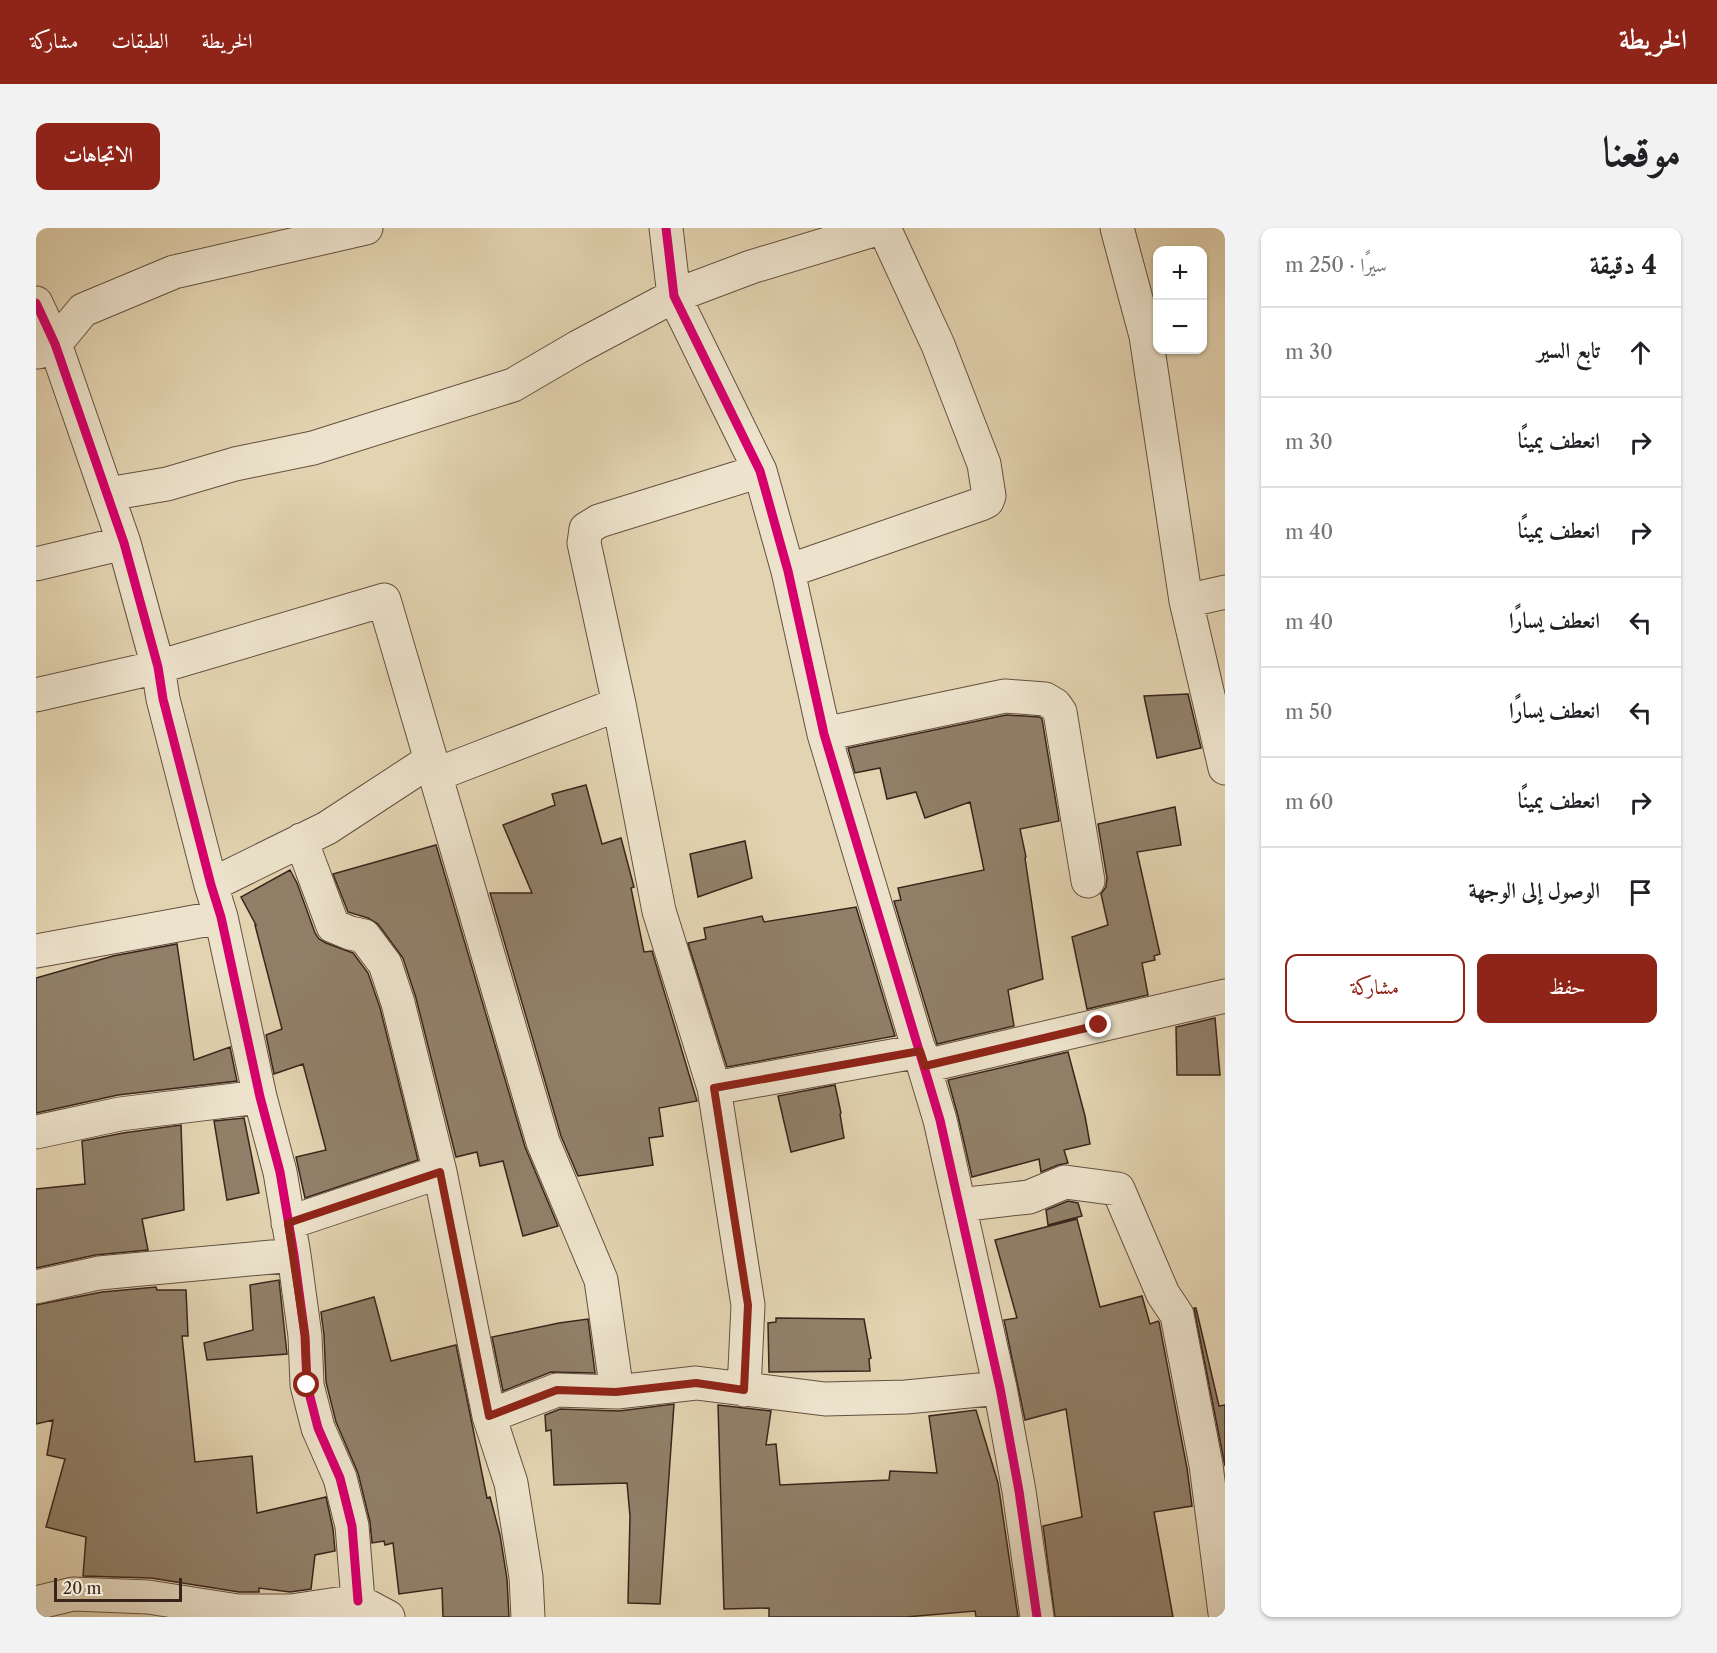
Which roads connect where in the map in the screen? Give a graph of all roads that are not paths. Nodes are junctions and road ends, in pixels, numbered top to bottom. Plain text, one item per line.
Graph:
1 (366, 228) edge
2 (666, 228) edge
3 (882, 228) edge
4 (1117, 228) edge
5 (674, 296) junction
6 (36, 303) edge
7 (46, 348) edge
8 (760, 471) junction
9 (108, 494) junction
10 (124, 543) junction
11 (36, 564) edge
12 (788, 571) junction
13 (1225, 592) edge
14 (1186, 601) junction
15 (158, 667) junction
16 (36, 695) edge
17 (619, 704) junction
18 (824, 734) junction
19 (433, 768) junction
20 (1225, 768) edge
21 (301, 840) junction
22 (1088, 881) dead end
23 (211, 885) junction
24 (221, 917) junction
25 (36, 951) edge
26 (1225, 996) edge
27 (922, 1058) junction
28 (714, 1088) junction
29 (260, 1097) junction
30 (36, 1132) edge
31 (440, 1172) junction
32 (959, 1205) junction
33 (288, 1223) junction
34 (294, 1255) junction
35 (36, 1287) edge
36 (999, 1388) junction
37 (744, 1390) junction
38 (616, 1392) junction
39 (489, 1416) junction
40 (36, 1577) edge
41 (73, 1594) junction
42 (358, 1601) junction
43 (36, 1604) edge
44 (1225, 1613) edge
45 (388, 1617) edge
46 (528, 1617) edge
47 (1037, 1617) edge

1 - 7 street
2 - 5 street
3 - 5 street
3 - 12 street
4 - 14 street
5 - 8 street
5 - 9 street
6 - 7 street
7 - 9 street
8 - 12 street
8 - 17 street
9 - 10 street
10 - 11 street
10 - 15 street
12 - 18 street
13 - 14 street
14 - 20 street
15 - 16 street
15 - 19 street
15 - 23 street
17 - 19 street
17 - 28 street
18 - 22 street
18 - 27 street
19 - 21 street
19 - 38 street
21 - 23 street
21 - 31 street
23 - 24 street
24 - 25 street
24 - 29 street
26 - 27 street
27 - 28 street
27 - 32 street
28 - 37 street
29 - 30 street
29 - 33 street
31 - 33 street
31 - 39 street
32 - 36 street
32 - 44 street
33 - 34 street
34 - 35 street
34 - 42 street
36 - 37 street
36 - 47 street
37 - 38 street
38 - 39 street
39 - 46 street
40 - 41 street
41 - 42 street
41 - 43 street
42 - 45 street

